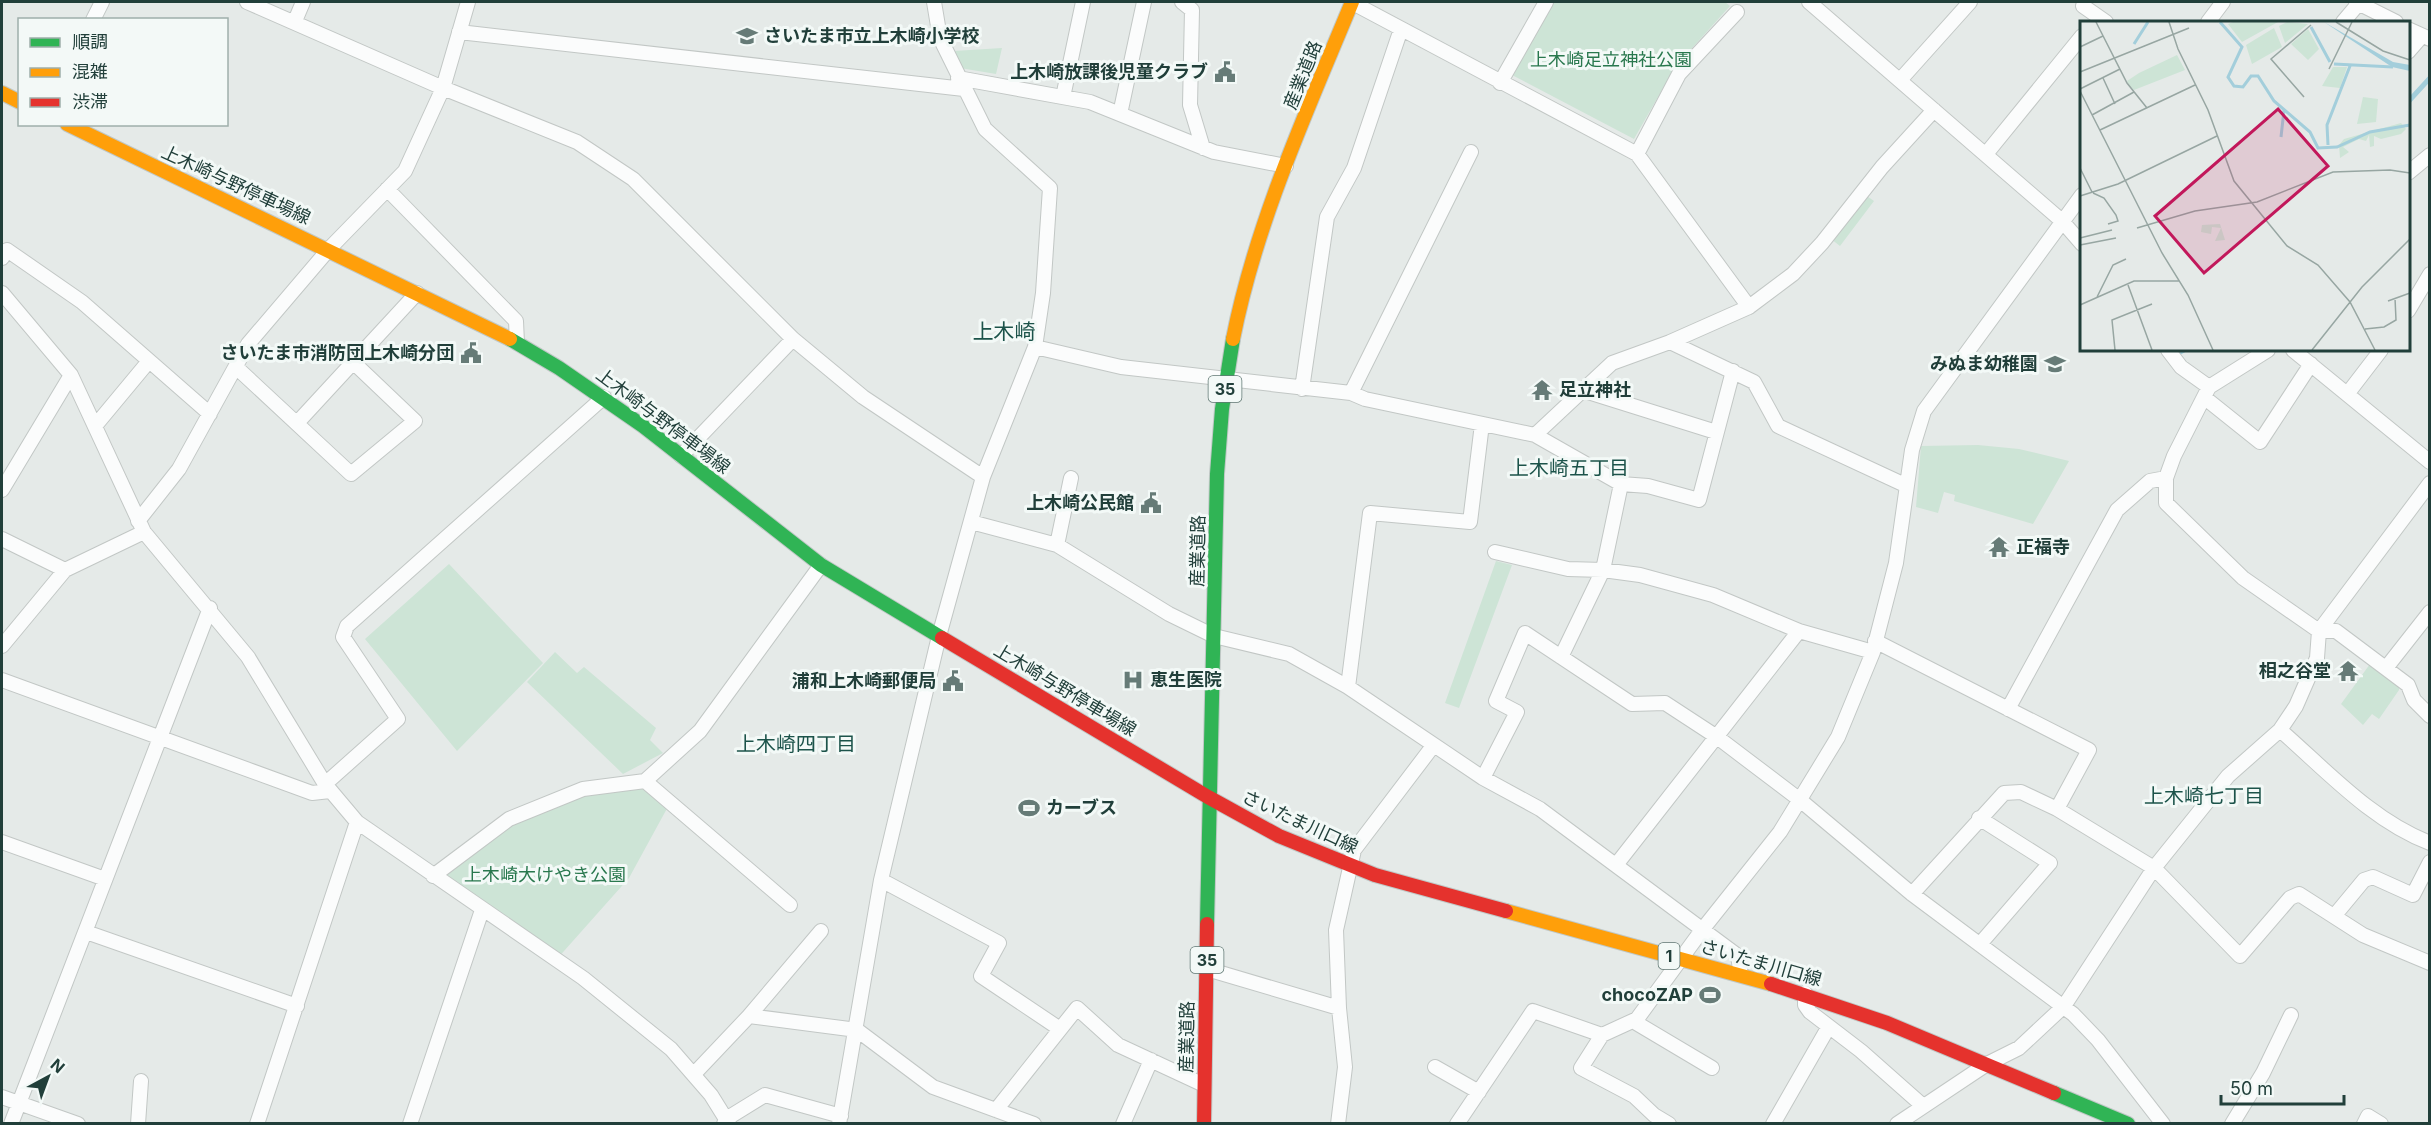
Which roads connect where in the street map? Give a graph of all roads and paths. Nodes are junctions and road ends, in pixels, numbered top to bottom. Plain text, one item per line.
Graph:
1 (102, 2) edge
2 (247, 2) edge
3 (303, 2) edge
4 (468, 2) edge
5 (934, 2) edge
6 (1083, 2) edge
7 (1144, 2) edge
8 (1182, 2) edge
9 (1352, 2) edge
10 (1546, 2) edge
11 (1809, 2) edge
12 (1832, 2) edge
13 (1970, 2) edge
14 (2223, 2) edge
15 (2358, 2) edge
16 (2083, 6) dead end
17 (1737, 12) dead end
18 (1822, 13) junction
19 (94, 18) edge
20 (2099, 20) edge
21 (295, 21) junction
22 (2209, 21) edge
23 (2344, 21) edge
24 (2394, 21) edge
25 (1401, 29) junction
26 (2410, 30) edge
27 (459, 32) junction
28 (2080, 38) edge
29 (2426, 38) edge
30 (2410, 51) edge
31 (1901, 79) junction
32 (961, 83) junction
33 (1500, 83) junction
34 (443, 88) junction
35 (2, 93) edge
36 (1063, 97) junction
37 (18, 101) edge
38 (1934, 110) junction
39 (1120, 114) junction
40 (71, 126) edge
41 (1203, 148) junction
42 (1471, 152) dead end
43 (1637, 154) junction
44 (1986, 154) junction
45 (2430, 155) edge
46 (1286, 166) junction
47 (2410, 172) edge
48 (387, 189) junction
49 (2080, 198) edge
50 (2062, 221) junction
51 (2080, 242) edge
52 (329, 249) junction
53 (2, 258) edge
54 (2430, 274) edge
55 (2, 293) edge
56 (417, 293) junction
57 (1749, 307) junction
58 (2410, 308) edge
59 (793, 339) junction
60 (1670, 342) junction
61 (517, 344) junction
62 (1035, 347) junction
63 (2170, 351) edge
64 (2267, 351) edge
65 (2294, 351) edge
66 (2380, 351) edge
67 (149, 361) junction
68 (353, 362) junction
69 (2311, 364) junction
70 (237, 368) junction
71 (1732, 370) junction
72 (71, 375) junction
73 (1226, 377) junction
74 (1302, 389) junction
75 (1582, 390) junction
76 (1351, 393) junction
77 (2207, 393) junction
78 (2348, 393) junction
79 (604, 397) junction
80 (210, 414) junction
81 (297, 423) junction
82 (1482, 424) junction
83 (95, 426) junction
84 (1716, 432) junction
85 (1535, 435) junction
86 (681, 456) junction
87 (2430, 462) edge
88 (983, 477) junction
89 (2166, 477) junction
90 (1071, 478) dead end
91 (2430, 483) edge
92 (1621, 484) junction
93 (1905, 485) junction
94 (2, 490) edge
95 (971, 522) junction
96 (141, 527) junction
97 (2, 539) edge
98 (1057, 544) junction
99 (1495, 552) dead end
100 (822, 565) junction
101 (65, 570) junction
102 (1603, 570) junction
103 (210, 608) junction
104 (2430, 612) edge
105 (1798, 631) junction
106 (2319, 631) junction
107 (939, 636) junction
108 (1214, 636) junction
109 (2, 646) edge
110 (1874, 647) junction
111 (1561, 657) junction
112 (2386, 668) junction
113 (2, 680) edge
114 (1348, 687) junction
115 (2008, 709) junction
116 (2430, 716) edge
117 (2280, 730) junction
118 (160, 736) junction
119 (1717, 737) junction
120 (1433, 746) junction
121 (1483, 778) junction
122 (645, 781) junction
123 (328, 788) junction
124 (1209, 797) junction
125 (1800, 800) junction
126 (2057, 809) junction
127 (1979, 818) junction
128 (357, 822) junction
129 (2, 842) edge
130 (2430, 843) edge
131 (2430, 862) edge
132 (1349, 865) junction
133 (1616, 865) junction
134 (2154, 868) junction
135 (433, 876) junction
136 (105, 879) junction
137 (881, 880) junction
138 (1912, 894) junction
139 (790, 905) dead end
140 (482, 910) junction
141 (2335, 915) junction
142 (1702, 930) junction
143 (821, 931) dead end
144 (86, 932) junction
145 (1980, 944) junction
146 (1681, 959) junction
147 (2430, 963) edge
148 (1206, 969) junction
149 (1741, 975) junction
150 (1806, 993) junction
151 (297, 1006) junction
152 (2064, 1006) junction
153 (1339, 1008) junction
154 (2291, 1015) dead end
155 (749, 1016) junction
156 (1633, 1021) junction
157 (1828, 1028) junction
158 (1060, 1029) junction
159 (856, 1030) junction
160 (1602, 1035) junction
161 (1151, 1060) junction
162 (1987, 1064) junction
163 (1435, 1067) dead end
164 (1712, 1068) dead end
165 (694, 1074) junction
166 (141, 1081) dead end
167 (1204, 1085) junction
168 (1479, 1092) junction
169 (2, 1097) edge
170 (19, 1103) junction
171 (1922, 1105) junction
172 (996, 1110) junction
173 (840, 1120) edge
174 (726, 1122) edge
175 (11, 1124) edge
176 (78, 1124) edge
177 (138, 1124) edge
178 (257, 1124) edge
179 (410, 1124) edge
180 (1034, 1124) edge
181 (1123, 1124) edge
182 (1203, 1124) edge
183 (1338, 1124) edge
184 (1457, 1124) edge
185 (1669, 1124) edge
186 (1773, 1124) edge
187 (1897, 1124) edge
188 (2128, 1124) edge
189 (2163, 1124) edge
190 (2232, 1124) edge
191 (2364, 1124) edge
192 (2381, 1124) edge

1 - 19 street
2 - 21 street
3 - 21 street
4 - 27 street
5 - 32 street
6 - 36 street
7 - 39 street
8 - 41 street
9 - 25 street
9 - 46 main road, 産業道路 / 35
10 - 33 street
11 - 18 street
12 - 18 street
13 - 31 street
14 - 22 street
15 - 23 street
15 - 24 street
16 - 20 street
17 - 43 street
18 - 31 street
21 - 34 street
25 - 33 street
25 - 74 street
26 - 29 street
27 - 32 street
27 - 34 street
28 - 44 street
29 - 30 street
31 - 38 street
32 - 36 street
32 - 62 street
33 - 43 street
34 - 48 street
34 - 59 street
35 - 37 main road
36 - 39 street
38 - 44 street
38 - 57 street
39 - 41 street
40 - 52 main road, 上木崎与野停車場線
41 - 46 street
42 - 76 street
43 - 57 street
44 - 50 street
45 - 47 street
46 - 73 main road, 産業道路 / 35
48 - 52 street
48 - 61 street
49 - 50 street
50 - 51 street
50 - 93 street
52 - 56 main road, 上木崎与野停車場線
52 - 70 street
53 - 67 street
54 - 58 street
55 - 72 street
56 - 61 main road, 上木崎与野停車場線
56 - 68 street
57 - 60 street
59 - 86 street
59 - 88 street
60 - 71 street
60 - 75 street
61 - 79 main road, 上木崎与野停車場線
62 - 73 street
62 - 88 street
63 - 77 street
64 - 77 street
65 - 69 street
66 - 78 street
67 - 80 street
67 - 83 street
68 - 81 street
68 - 81 street
69 - 77 street
69 - 78 street
70 - 80 street
70 - 81 street
71 - 84 street
71 - 93 street
72 - 83 street
72 - 94 street
73 - 74 street
73 - 108 main road, 産業道路 / 35
74 - 76 street
75 - 84 street
75 - 85 street
76 - 82 street
77 - 89 street
78 - 87 street
79 - 86 main road, 上木崎与野停車場線
79 - 123 street
80 - 96 street
82 - 85 street
82 - 114 street
83 - 96 street
84 - 92 street
85 - 92 street
86 - 100 main road, 上木崎与野停車場線
88 - 95 street
89 - 106 street
89 - 115 street
90 - 98 street
91 - 106 street
92 - 102 street
93 - 110 street
95 - 98 street
95 - 107 street
96 - 101 street
96 - 103 street
97 - 101 street
98 - 108 street
99 - 102 street
100 - 107 main road, 上木崎与野停車場線
100 - 122 street
101 - 109 street
102 - 105 street
102 - 111 street
103 - 118 street
103 - 123 street
104 - 112 street
105 - 110 street
105 - 119 street
106 - 112 street
106 - 117 street
107 - 124 main road, 上木崎与野停車場線
107 - 137 street
108 - 114 street
108 - 124 main road, 産業道路 / 35
110 - 115 street
110 - 125 street
111 - 119 street
111 - 121 street
112 - 116 street
113 - 118 street
114 - 120 street
115 - 126 street
117 - 130 street
117 - 134 street
118 - 123 street
118 - 136 street
119 - 125 street
119 - 133 street
120 - 121 street
120 - 132 street
121 - 133 street
122 - 135 street
122 - 139 street
123 - 128 street
124 - 132 main road, さいたま川口線 / 1
124 - 148 main road, 産業道路 / 35
125 - 138 street
125 - 142 street
126 - 127 street
126 - 134 street
127 - 138 street
127 - 145 street
128 - 135 street
128 - 151 street
129 - 136 street
131 - 141 street
132 - 146 main road, さいたま川口線 / 1
132 - 153 street
133 - 142 street
134 - 141 street
134 - 152 street
135 - 140 street
136 - 144 street
137 - 158 street
137 - 159 street
138 - 145 street
140 - 165 street
140 - 179 street
141 - 147 street
142 - 146 street
142 - 149 street
143 - 155 street
144 - 151 street
144 - 170 street
145 - 152 street
146 - 149 main road, さいたま川口線 / 1
146 - 156 street
148 - 153 street
148 - 167 main road, 産業道路 / 35
149 - 150 main road, さいたま川口線 / 1
150 - 157 street
150 - 162 main road, さいたま川口線 / 1
151 - 178 street
152 - 162 street
152 - 189 street
153 - 183 street
154 - 190 street
155 - 159 street
155 - 165 street
156 - 160 street
156 - 164 street
157 - 171 street
157 - 186 street
158 - 161 street
158 - 172 street
159 - 172 street
159 - 173 street
160 - 168 street
160 - 185 street
161 - 167 street
161 - 181 street
162 - 171 street
162 - 188 main road, さいたま川口線 / 1
163 - 168 street
165 - 174 street
166 - 177 street
167 - 182 main road, 産業道路 / 35
168 - 184 street
169 - 170 street
170 - 175 street
170 - 176 street
171 - 187 street
172 - 180 street
173 - 174 street
191 - 192 street

